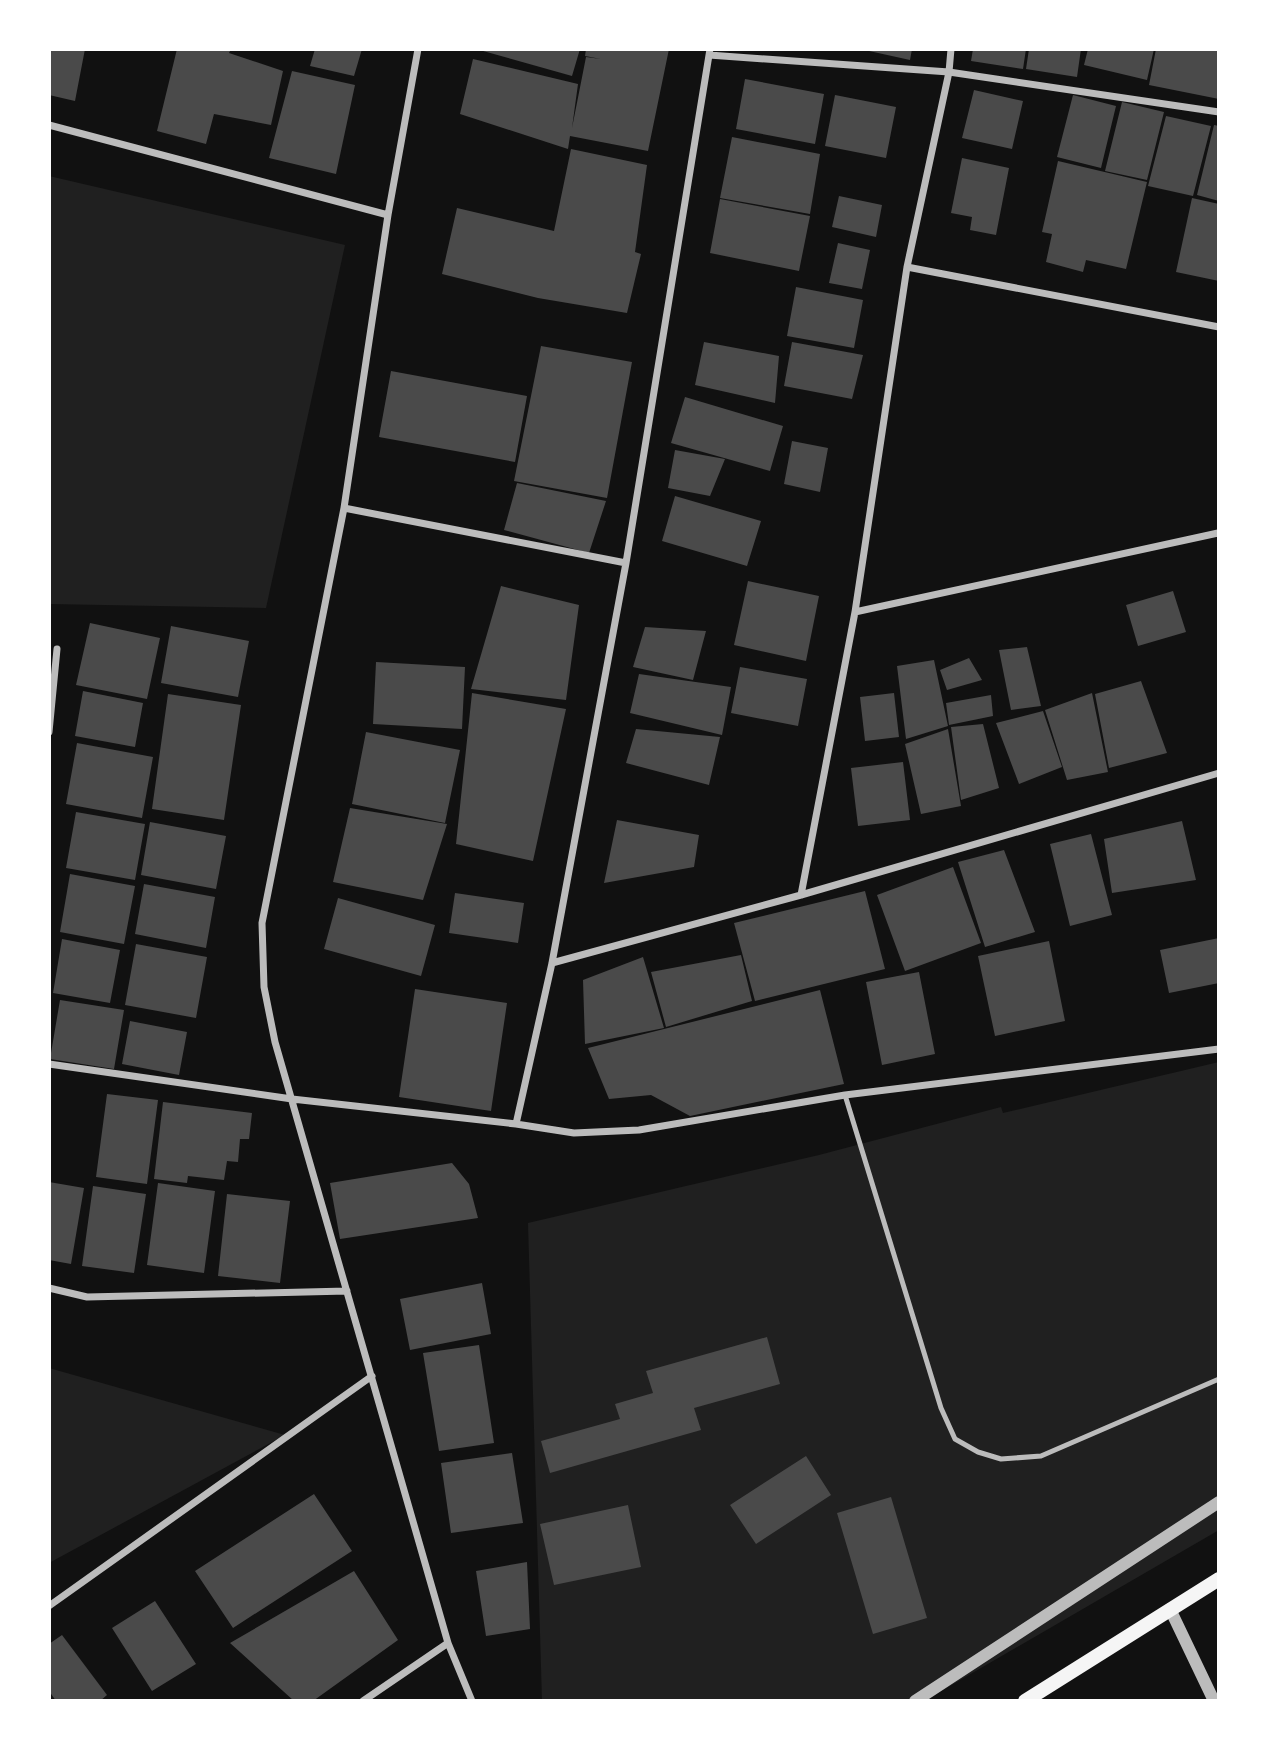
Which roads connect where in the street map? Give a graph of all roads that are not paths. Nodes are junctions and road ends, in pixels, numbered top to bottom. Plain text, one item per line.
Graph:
1 (418, 49) edge
2 (951, 49) edge
3 (709, 52) edge
4 (949, 72) junction
5 (1219, 112) edge
6 (49, 125) edge
7 (388, 215) junction
8 (907, 267) junction
9 (1219, 327) edge
10 (344, 508) junction
11 (1219, 531) edge
12 (1219, 542) edge
13 (626, 563) junction
14 (855, 612) junction
15 (57, 649) dead end
16 (49, 732) edge
17 (1219, 774) edge
18 (801, 895) junction
19 (552, 963) junction
20 (1219, 1049) edge
21 (49, 1064) edge
22 (845, 1095) junction
23 (292, 1099) junction
24 (516, 1124) junction
25 (49, 1288) edge
26 (347, 1291) junction
27 (372, 1376) junction
28 (1219, 1379) edge
29 (1219, 1502) edge
30 (1219, 1579) edge
31 (49, 1606) edge
32 (1170, 1609) junction
33 (448, 1643) junction
34 (363, 1701) edge
35 (472, 1701) edge
36 (915, 1701) edge
37 (1025, 1701) edge
38 (1214, 1701) edge

1 - 7 street
2 - 4 street
3 - 4 street
3 - 13 street
4 - 5 street
4 - 8 street
6 - 7 street
7 - 10 street
8 - 9 street
8 - 14 street
10 - 13 street
10 - 23 street
11 - 12 street
11 - 14 street
13 - 19 street
14 - 18 street
15 - 16 street
17 - 18 street
18 - 19 street
19 - 24 street
20 - 22 street
21 - 23 street
22 - 24 street
22 - 28 lane
23 - 24 street
23 - 26 street
25 - 26 street
26 - 27 street
27 - 31 street
27 - 33 street
29 - 36 street
30 - 32 main road
32 - 37 main road
32 - 38 street
33 - 34 street
33 - 35 street

